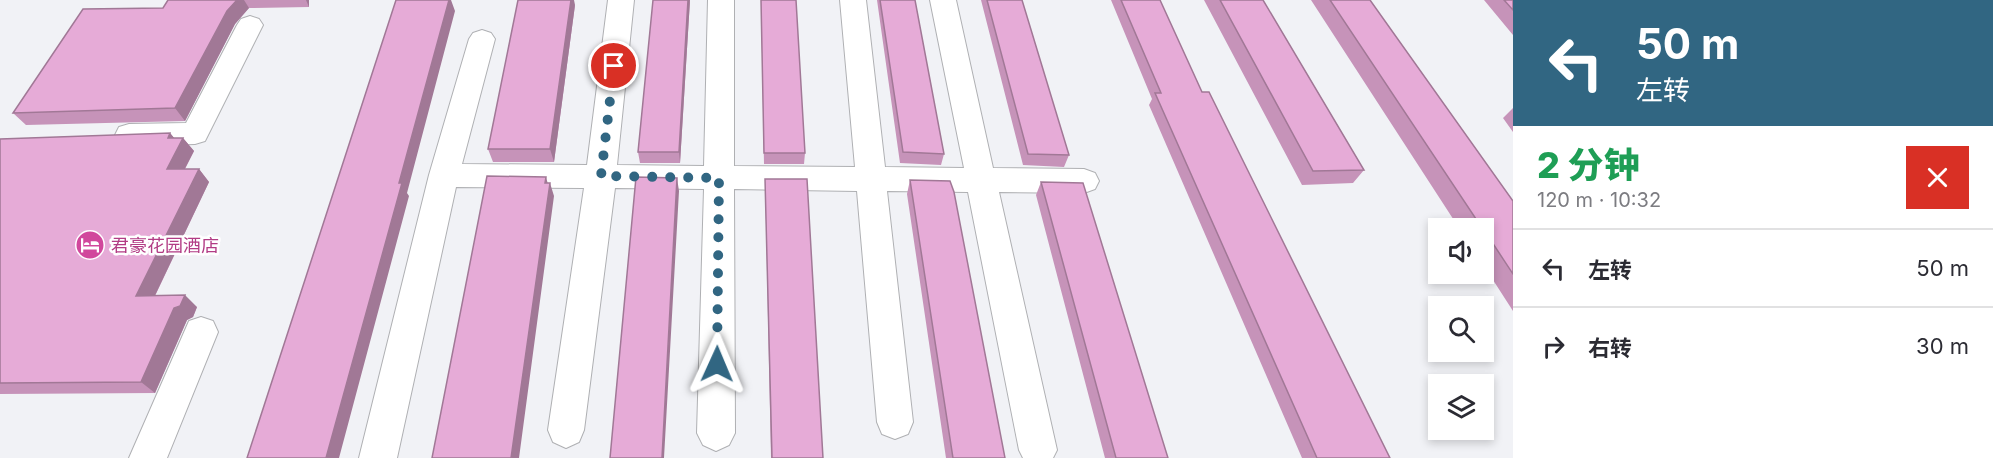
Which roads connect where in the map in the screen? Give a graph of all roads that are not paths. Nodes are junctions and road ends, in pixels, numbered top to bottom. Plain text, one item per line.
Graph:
1 (621, 0) edge
2 (721, 0) edge
3 (853, 0) edge
4 (943, 0) edge
5 (250, 25) dead end
6 (482, 39) dead end
7 (103, 136) edge
8 (444, 175) junction
9 (601, 176) junction
10 (719, 178) junction
11 (870, 179) junction
12 (981, 180) junction
13 (1084, 181) edge
14 (201, 332) dead end
15 (895, 422) dead end
16 (566, 430) dead end
17 (716, 434) dead end
18 (1038, 450) dead end
19 (148, 458) edge
20 (378, 458) edge

1 - 9 street
2 - 10 street
3 - 11 street
4 - 12 street
5 - 7 street
6 - 8 street
8 - 9 street
8 - 20 street
9 - 10 street
9 - 16 street
10 - 11 street
10 - 17 street
11 - 12 street
11 - 15 street
12 - 13 street
12 - 18 street
14 - 19 street

